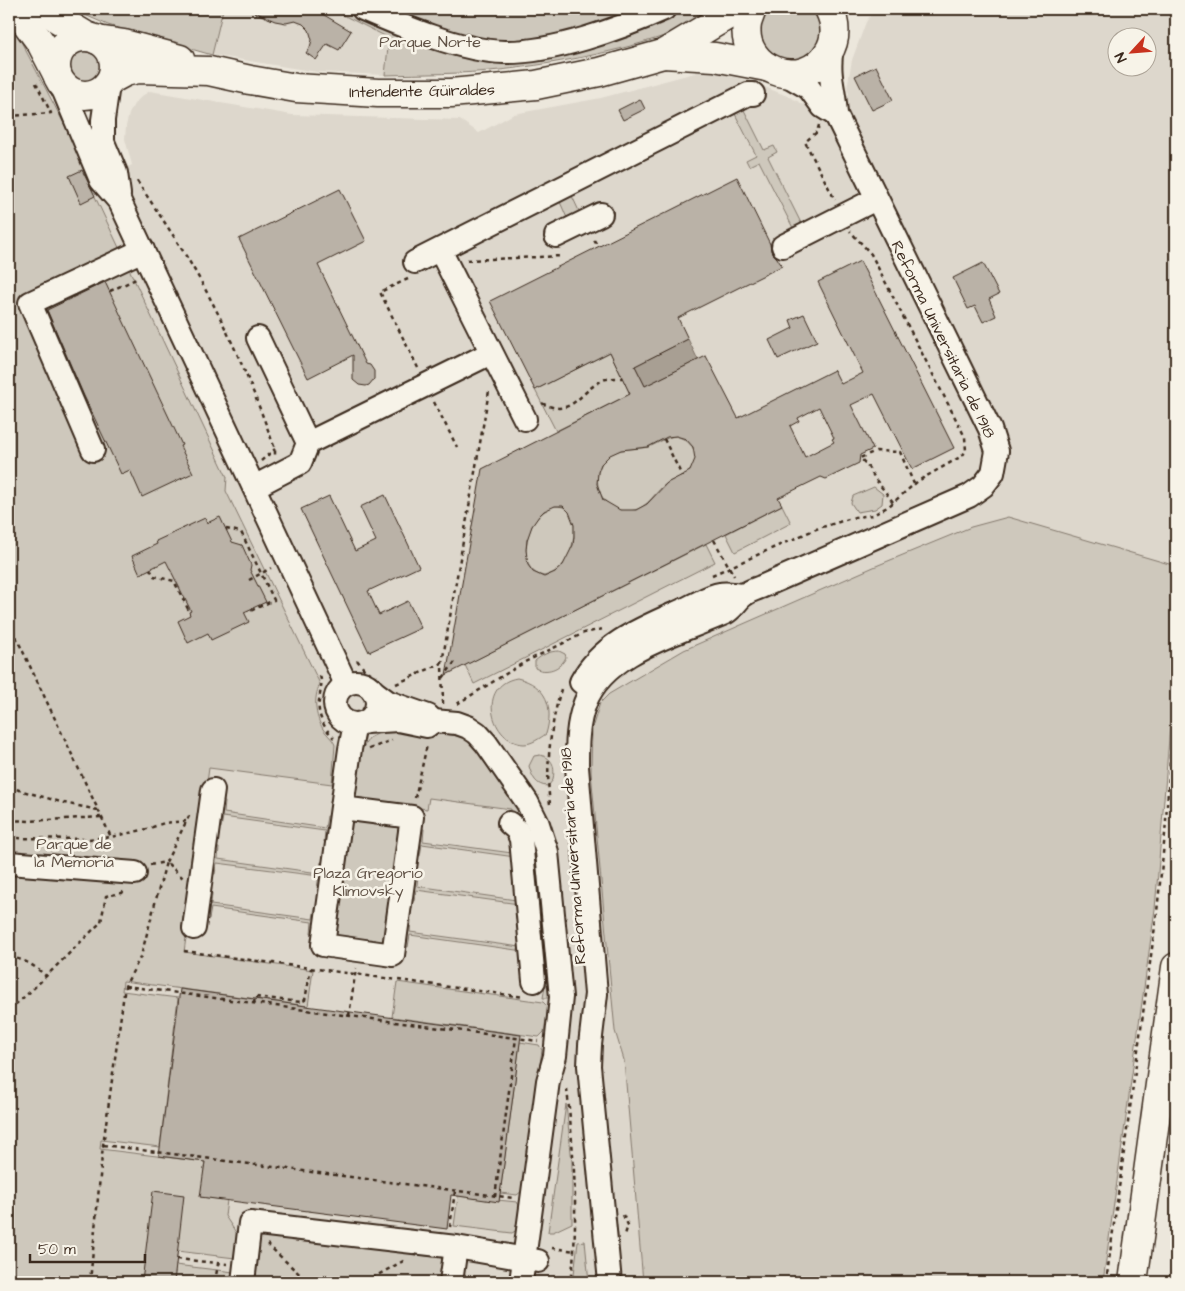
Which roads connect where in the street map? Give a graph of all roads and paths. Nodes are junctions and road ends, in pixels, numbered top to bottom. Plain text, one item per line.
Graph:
1 (16, 9) edge
2 (47, 9) edge
3 (363, 9) edge
4 (664, 9) edge
5 (738, 9) edge
6 (752, 9) edge
7 (836, 24) edge
8 (92, 38) junction
9 (663, 54) junction
10 (209, 71) junction
11 (776, 71) junction
12 (50, 78) junction
13 (110, 82) junction
14 (753, 94) dead end
15 (9, 116) edge
16 (828, 117) junction
17 (136, 179) dead end
18 (876, 199) junction
19 (120, 202) junction
20 (601, 214) dead end
21 (842, 216) junction
22 (594, 240) dead end
23 (559, 246) joint
24 (783, 246) dead end
25 (598, 247) dead end
26 (142, 250) junction
27 (440, 250) junction
28 (461, 260) dead end
29 (414, 269) joint
30 (137, 278) dead end
31 (110, 291) dead end
32 (258, 338) dead end
33 (491, 352) junction
34 (418, 370) dead end
35 (622, 378) dead end
36 (489, 390) dead end
37 (431, 395) dead end
38 (542, 403) dead end
39 (525, 419) dead end
40 (664, 439) dead end
41 (308, 443) junction
42 (457, 447) dead end
43 (93, 450) dead end
44 (276, 476) junction
45 (682, 476) dead end
46 (914, 484) junction
47 (254, 487) junction
48 (894, 502) junction
49 (226, 529) dead end
50 (714, 540) dead end
51 (729, 566) junction
52 (271, 568) dead end
53 (150, 569) dead end
54 (261, 573) junction
55 (706, 579) dead end
56 (249, 580) dead end
57 (739, 587) junction
58 (189, 608) dead end
59 (247, 611) dead end
60 (9, 622) edge
61 (608, 628) dead end
62 (354, 658) dead end
63 (457, 659) dead end
64 (442, 663) junction
65 (1176, 676) edge
66 (380, 683) junction
67 (346, 684) junction
68 (403, 689) dead end
69 (451, 706) dead end
70 (360, 723) junction
71 (430, 730) junction
72 (399, 738) dead end
73 (350, 749) junction
74 (9, 787) edge
75 (213, 790) joint
76 (342, 808) junction
77 (98, 810) junction
78 (101, 817) junction
79 (412, 817) junction
80 (9, 820) edge
81 (186, 821) junction
82 (509, 823) dead end
83 (111, 837) junction
84 (9, 838) edge
85 (166, 862) junction
86 (9, 863) edge
87 (135, 873) joint
88 (200, 882) junction
89 (194, 928) dead end
90 (184, 951) dead end
91 (9, 957) edge
92 (1176, 967) edge
93 (311, 968) junction
94 (355, 974) junction
95 (46, 976) junction
96 (125, 986) junction
97 (530, 989) joint
98 (254, 1004) junction
99 (9, 1010) edge
100 (349, 1016) junction
101 (516, 1038) junction
102 (539, 1041) dead end
103 (103, 1145) junction
104 (455, 1191) junction
105 (496, 1196) junction
106 (517, 1199) dead end
107 (250, 1223) junction
108 (453, 1237) junction
109 (575, 1251) dead end
110 (176, 1259) dead end
111 (407, 1259) dead end
112 (537, 1262) edge
113 (218, 1264) junction
114 (223, 1264) dead end
115 (90, 1282) edge
116 (215, 1282) edge
117 (243, 1282) edge
118 (308, 1282) edge
119 (365, 1282) edge
120 (451, 1282) edge
121 (521, 1282) edge
122 (610, 1282) edge
123 (1106, 1282) edge
124 (1133, 1282) edge

1 - 12 main road
2 - 8 main road, Intendente Güiraldes
3 - 4 lane
5 - 9 main road, Intendente Güiraldes
6 - 11 main road
7 - 11 main road
7 - 16 lane, Reforma Universitaria de 1918
8 - 10 main road, Intendente Güiraldes
8 - 12 main road
8 - 13 main road
9 - 10 main road, Intendente Güiraldes
9 - 11 main road, Intendente Güiraldes
10 - 13 main road, Intendente Güiraldes
11 - 16 lane, Reforma Universitaria de 1918
12 - 13 main road
12 - 15 path
12 - 19 lane
13 - 19 lane
14 - 27 lane
16 - 18 lane, Reforma Universitaria de 1918
16 - 21 path
17 - 44 path
18 - 21 lane
18 - 57 lane, Reforma Universitaria de 1918
19 - 26 lane
20 - 23 lane
21 - 24 lane
21 - 46 path
22 - 25 path
23 - 28 path
26 - 43 lane
26 - 47 lane
27 - 29 lane
27 - 33 lane
29 - 34 path
30 - 31 path
32 - 41 lane
33 - 39 lane
33 - 41 lane
35 - 38 path
36 - 64 path
37 - 42 path
40 - 45 path
41 - 44 lane
44 - 47 lane
46 - 48 path
46 - 48 path
47 - 67 lane
48 - 51 path
49 - 54 path
50 - 51 path
51 - 55 path
51 - 57 path
52 - 54 path
53 - 58 path
54 - 56 path
54 - 59 path
57 - 122 lane, Reforma Universitaria de 1918
60 - 77 path
61 - 69 path
62 - 66 path
63 - 64 path
64 - 66 path
65 - 123 path
66 - 67 lane
66 - 68 path
66 - 70 lane
66 - 71 lane
67 - 70 lane
70 - 71 lane
70 - 73 lane
71 - 79 path
71 - 112 lane
72 - 73 path
73 - 76 lane
74 - 77 path
75 - 81 path
75 - 88 lane
76 - 79 lane
76 - 79 lane
77 - 78 path
78 - 80 path
78 - 83 path
81 - 83 path
81 - 85 path
82 - 97 lane
83 - 84 path
85 - 88 path
85 - 96 path
86 - 87 lane
87 - 95 path
88 - 89 lane
90 - 93 path
91 - 95 path
92 - 124 main road
93 - 94 path
93 - 98 path
94 - 97 path
94 - 100 path
95 - 99 path
96 - 98 path
96 - 103 path
98 - 100 path
100 - 101 path
101 - 102 path
101 - 105 path
103 - 104 path
103 - 115 path
104 - 105 path
104 - 108 path
105 - 106 path
107 - 108 lane
107 - 117 lane
107 - 118 path
108 - 112 lane
108 - 120 lane
109 - 112 path
110 - 113 path
111 - 119 path
112 - 121 lane
113 - 114 path
113 - 116 path

